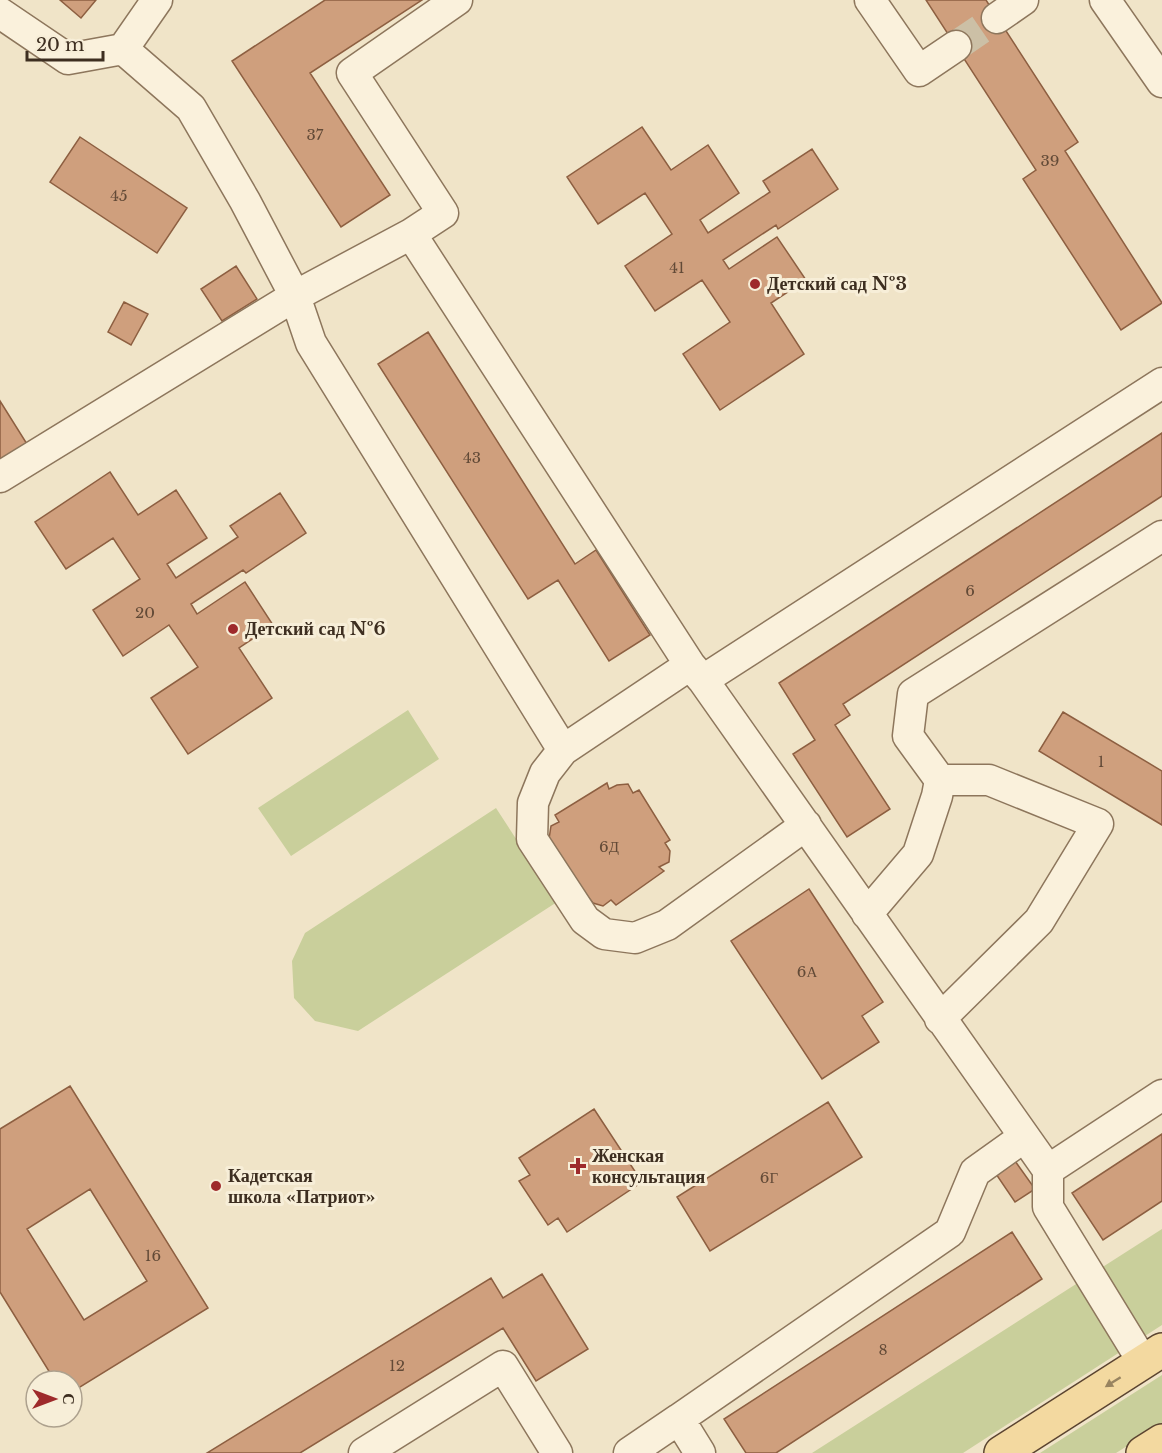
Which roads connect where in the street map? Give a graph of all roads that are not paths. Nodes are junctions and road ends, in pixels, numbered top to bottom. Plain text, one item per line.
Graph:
1 (157, 0) edge
2 (457, 0) edge
3 (870, 0) edge
4 (1023, 0) edge
5 (1105, 0) edge
6 (0, 13) edge
7 (997, 18) tunnel mouth
8 (956, 46) tunnel mouth
9 (123, 49) junction
10 (1162, 82) edge
11 (411, 234) junction
12 (295, 296) junction
13 (1162, 383) edge
14 (0, 477) edge
15 (1162, 536) edge
16 (697, 673) junction
17 (563, 750) junction
18 (940, 780) junction
19 (806, 825) junction
20 (867, 914) junction
21 (940, 1019) junction
22 (1162, 1095) edge
23 (1024, 1137) junction
24 (1048, 1170) junction
25 (1153, 1356) edge
26 (679, 1419) junction
27 (1162, 1441) edge
28 (364, 1453) edge
29 (557, 1453) edge
30 (628, 1453) edge
31 (700, 1453) edge
32 (1000, 1453) edge
33 (1143, 1453) edge

1 - 9 lane
2 - 11 lane
3 - 8 lane
4 - 7 lane
5 - 10 lane
6 - 9 lane
9 - 12 lane
11 - 12 lane
11 - 16 lane
12 - 14 lane
12 - 17 lane
13 - 16 lane
15 - 18 lane
16 - 17 lane
16 - 19 lane
17 - 19 lane
18 - 20 lane
18 - 21 lane
19 - 20 lane
20 - 21 lane
21 - 23 lane
22 - 24 lane
23 - 24 lane
23 - 26 lane
24 - 25 lane
25 -> 32 main road
26 - 30 lane
26 - 31 lane
27 - 33 main road
28 - 29 lane

